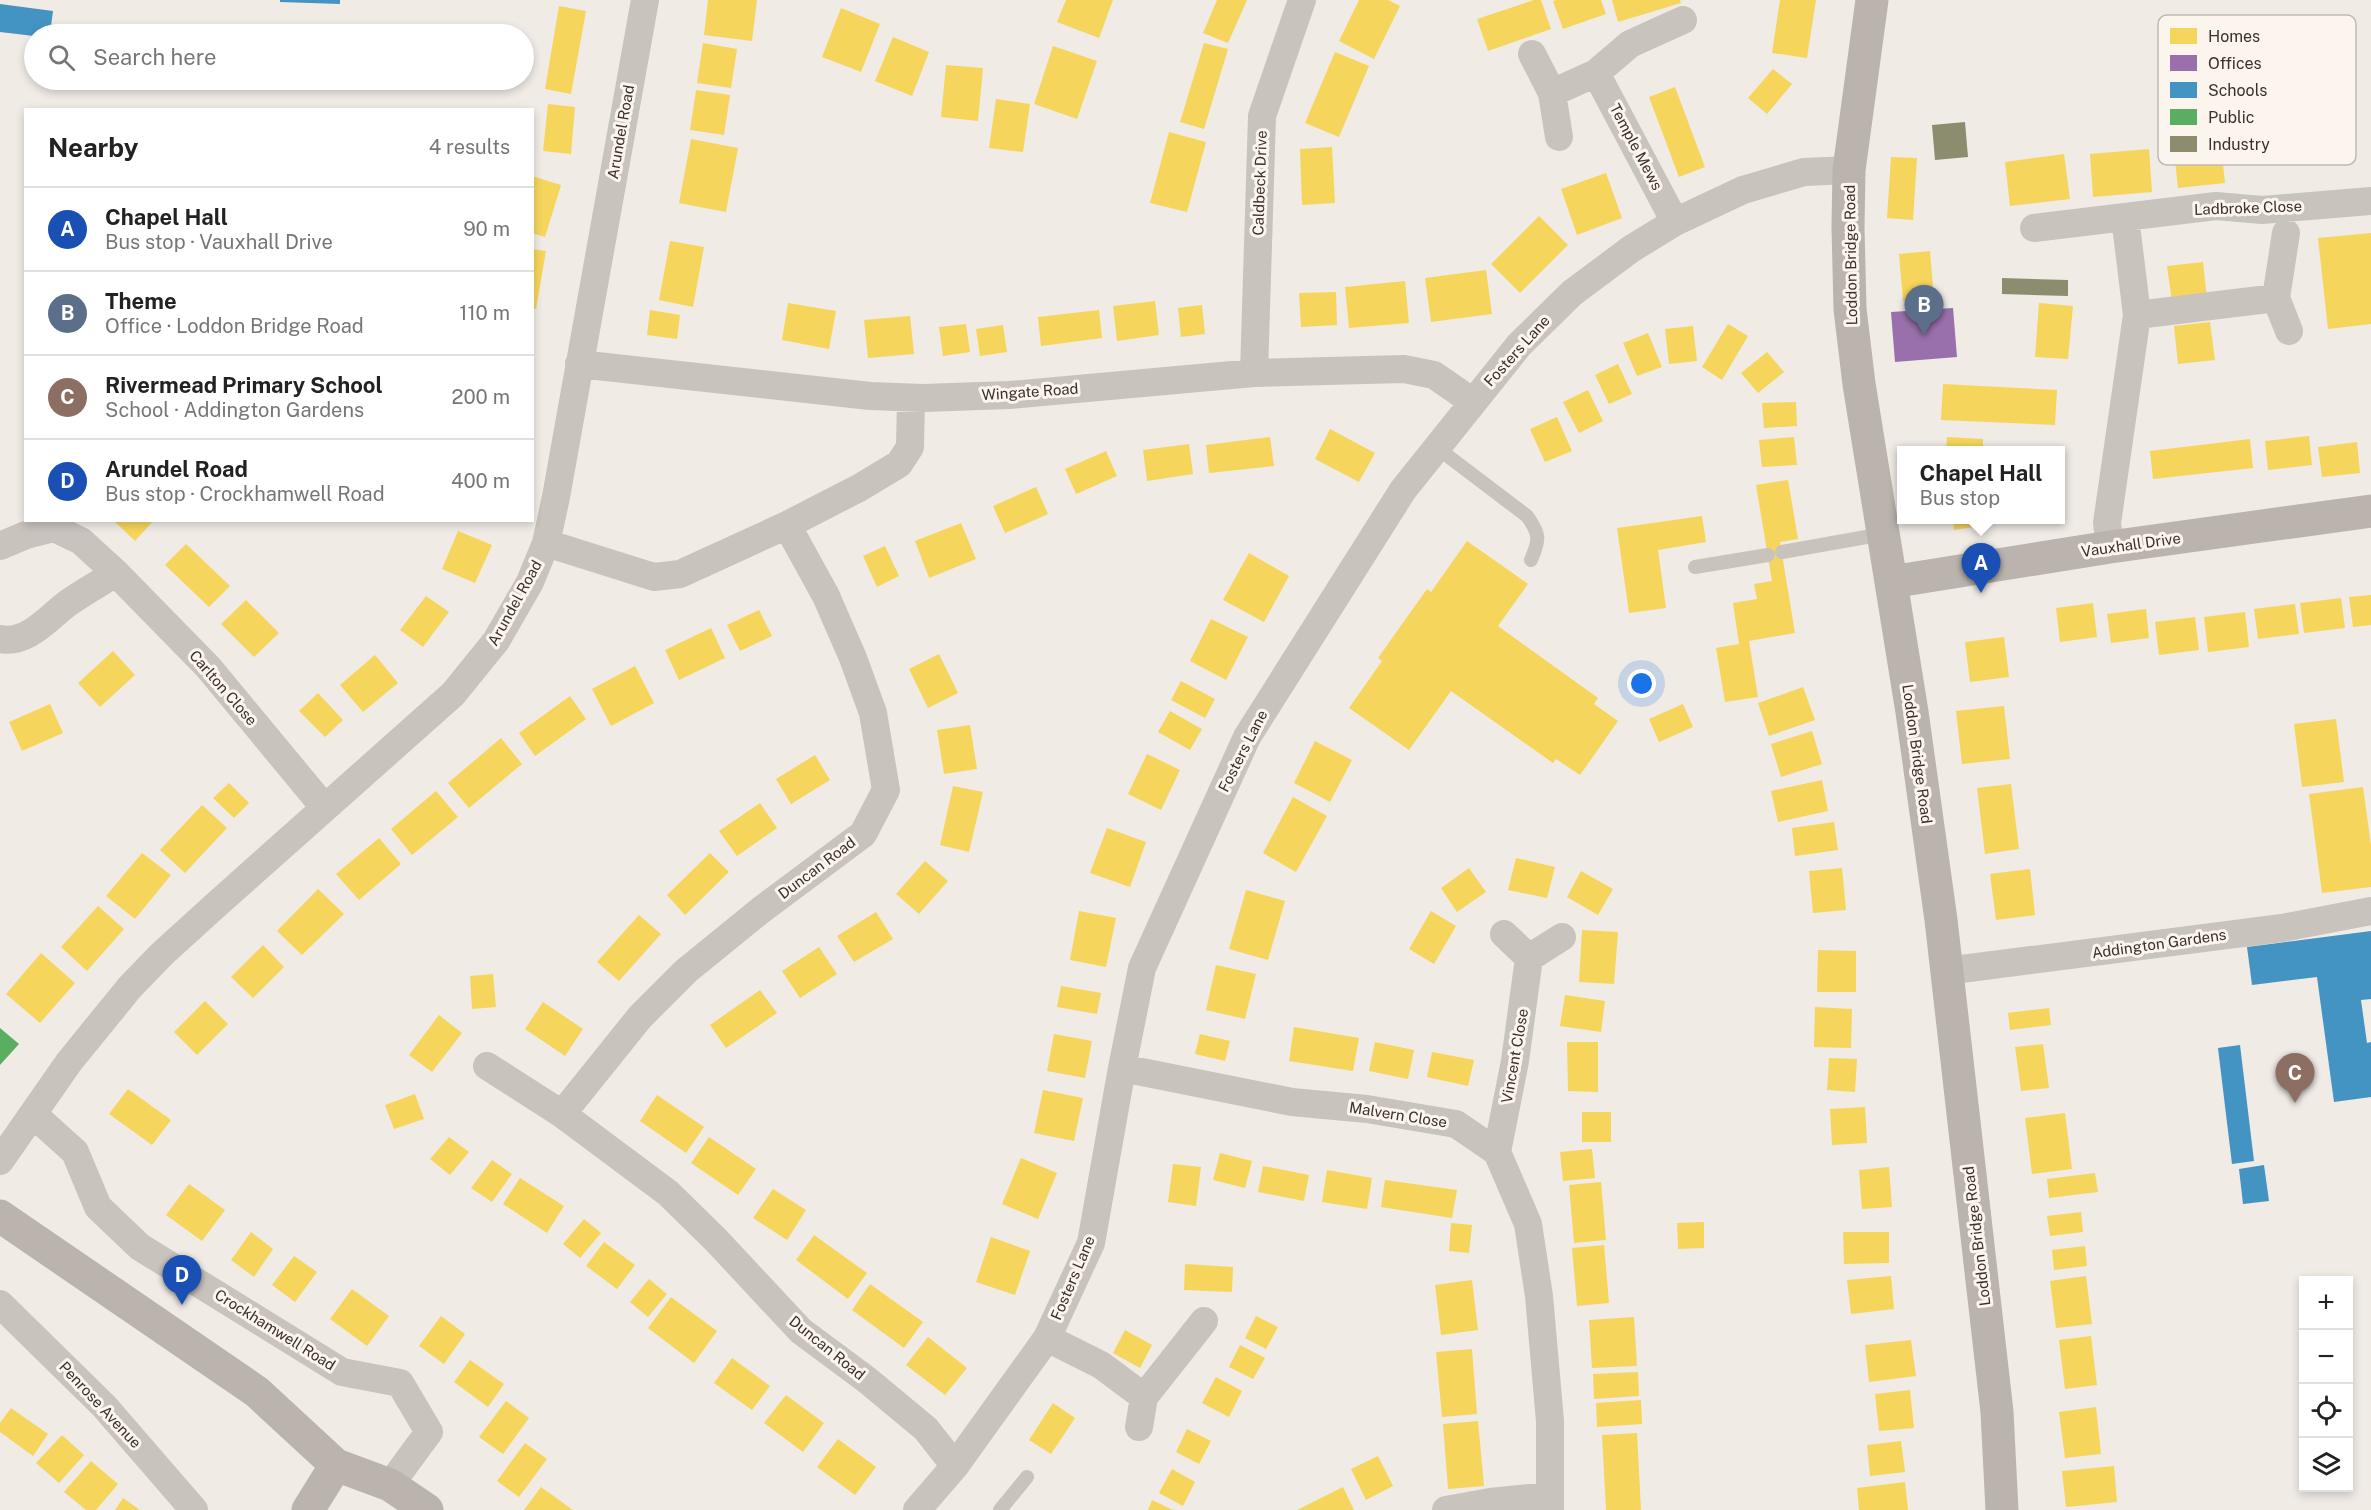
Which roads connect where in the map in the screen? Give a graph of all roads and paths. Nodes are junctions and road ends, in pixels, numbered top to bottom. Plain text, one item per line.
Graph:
1 (645, 0) edge
2 (1302, 0) edge
3 (1872, 0) edge
4 (1683, 20) dead end
5 (1532, 54) dead end
6 (1596, 73) junction
7 (1552, 93) junction
8 (1559, 136) dead end
9 (1849, 170) junction
10 (2371, 201) edge
11 (2125, 217) junction
12 (1675, 222) junction
13 (2034, 228) dead end
14 (2286, 234) dead end
15 (2276, 298) junction
16 (2137, 315) junction
17 (2289, 331) dead end
18 (579, 364) junction
19 (1254, 373) junction
20 (911, 398) junction
21 (1473, 402) junction
22 (1436, 447) junction
23 (2371, 511) edge
24 (787, 525) junction
25 (1883, 534) junction
26 (546, 543) junction
27 (0, 546) edge
28 (2110, 547) junction
29 (1782, 552) dead end
30 (1768, 555) dead end
31 (1531, 560) dead end
32 (1695, 567) dead end
33 (116, 573) junction
34 (1891, 582) junction
35 (0, 639) edge
36 (324, 807) junction
37 (2371, 911) edge
38 (1504, 934) dead end
39 (1562, 937) dead end
40 (1528, 958) junction
41 (1946, 971) junction
42 (487, 1066) dead end
43 (1122, 1068) junction
44 (34, 1114) junction
45 (562, 1114) junction
46 (1497, 1152) junction
47 (0, 1161) edge
48 (0, 1216) edge
49 (0, 1304) edge
50 (1204, 1321) dead end
51 (1047, 1338) junction
52 (1144, 1397) junction
53 (1139, 1427) dead end
54 (336, 1465) junction
55 (955, 1466) junction
56 (1027, 1477) dead end
57 (390, 1485) junction
58 (1549, 1503) edge
59 (195, 1510) edge
60 (308, 1510) edge
61 (427, 1510) edge
62 (917, 1510) edge
63 (1000, 1510) edge
64 (1446, 1510) edge
65 (2002, 1510) edge

1 - 18 street, Arundel Road
2 - 19 street, Caldbeck Drive
3 - 9 street, Loddon Bridge Road
4 - 6 street
5 - 7 street
6 - 7 street
6 - 12 street, Temple Mews
7 - 8 street
9 - 12 street, Fosters Lane
9 - 25 street, Loddon Bridge Road
10 - 11 street, Ladbroke Close
11 - 13 street, Ladbroke Close
11 - 16 street
12 - 21 street, Fosters Lane
14 - 15 street, Ladbroke Close
15 - 16 street
15 - 17 street
16 - 28 street
18 - 20 street, Wingate Road
18 - 26 street, Arundel Road
19 - 20 street, Wingate Road
19 - 21 street, Wingate Road
20 - 24 street
21 - 22 street, Fosters Lane
22 - 31 lane
22 - 43 street, Fosters Lane
23 - 28 street, Vauxhall Drive
24 - 26 street
24 - 45 street, Duncan Road
25 - 29 lane
25 - 34 street, Loddon Bridge Road
26 - 36 street, Arundel Road
27 - 33 street, Carlton Close
28 - 34 street, Vauxhall Drive
30 - 32 lane
33 - 35 street
33 - 36 street, Carlton Close
34 - 41 street, Loddon Bridge Road
36 - 44 street, Arundel Road
37 - 41 street, Addington Gardens
38 - 40 street
39 - 40 street
40 - 46 street, Vincent Close
41 - 65 street, Loddon Bridge Road
42 - 45 street, Duncan Road
43 - 46 street, Malvern Close
43 - 51 street, Fosters Lane
44 - 47 street, Arundel Road
44 - 57 street, Crockhamwell Road
45 - 55 street, Duncan Road
46 - 58 street
48 - 54 street
49 - 59 street, Penrose Avenue
50 - 52 street
51 - 52 street
51 - 55 street, Fosters Lane
52 - 53 street
54 - 57 street
54 - 60 street
55 - 62 street, Fosters Lane
56 - 63 lane
57 - 61 street
58 - 64 street

